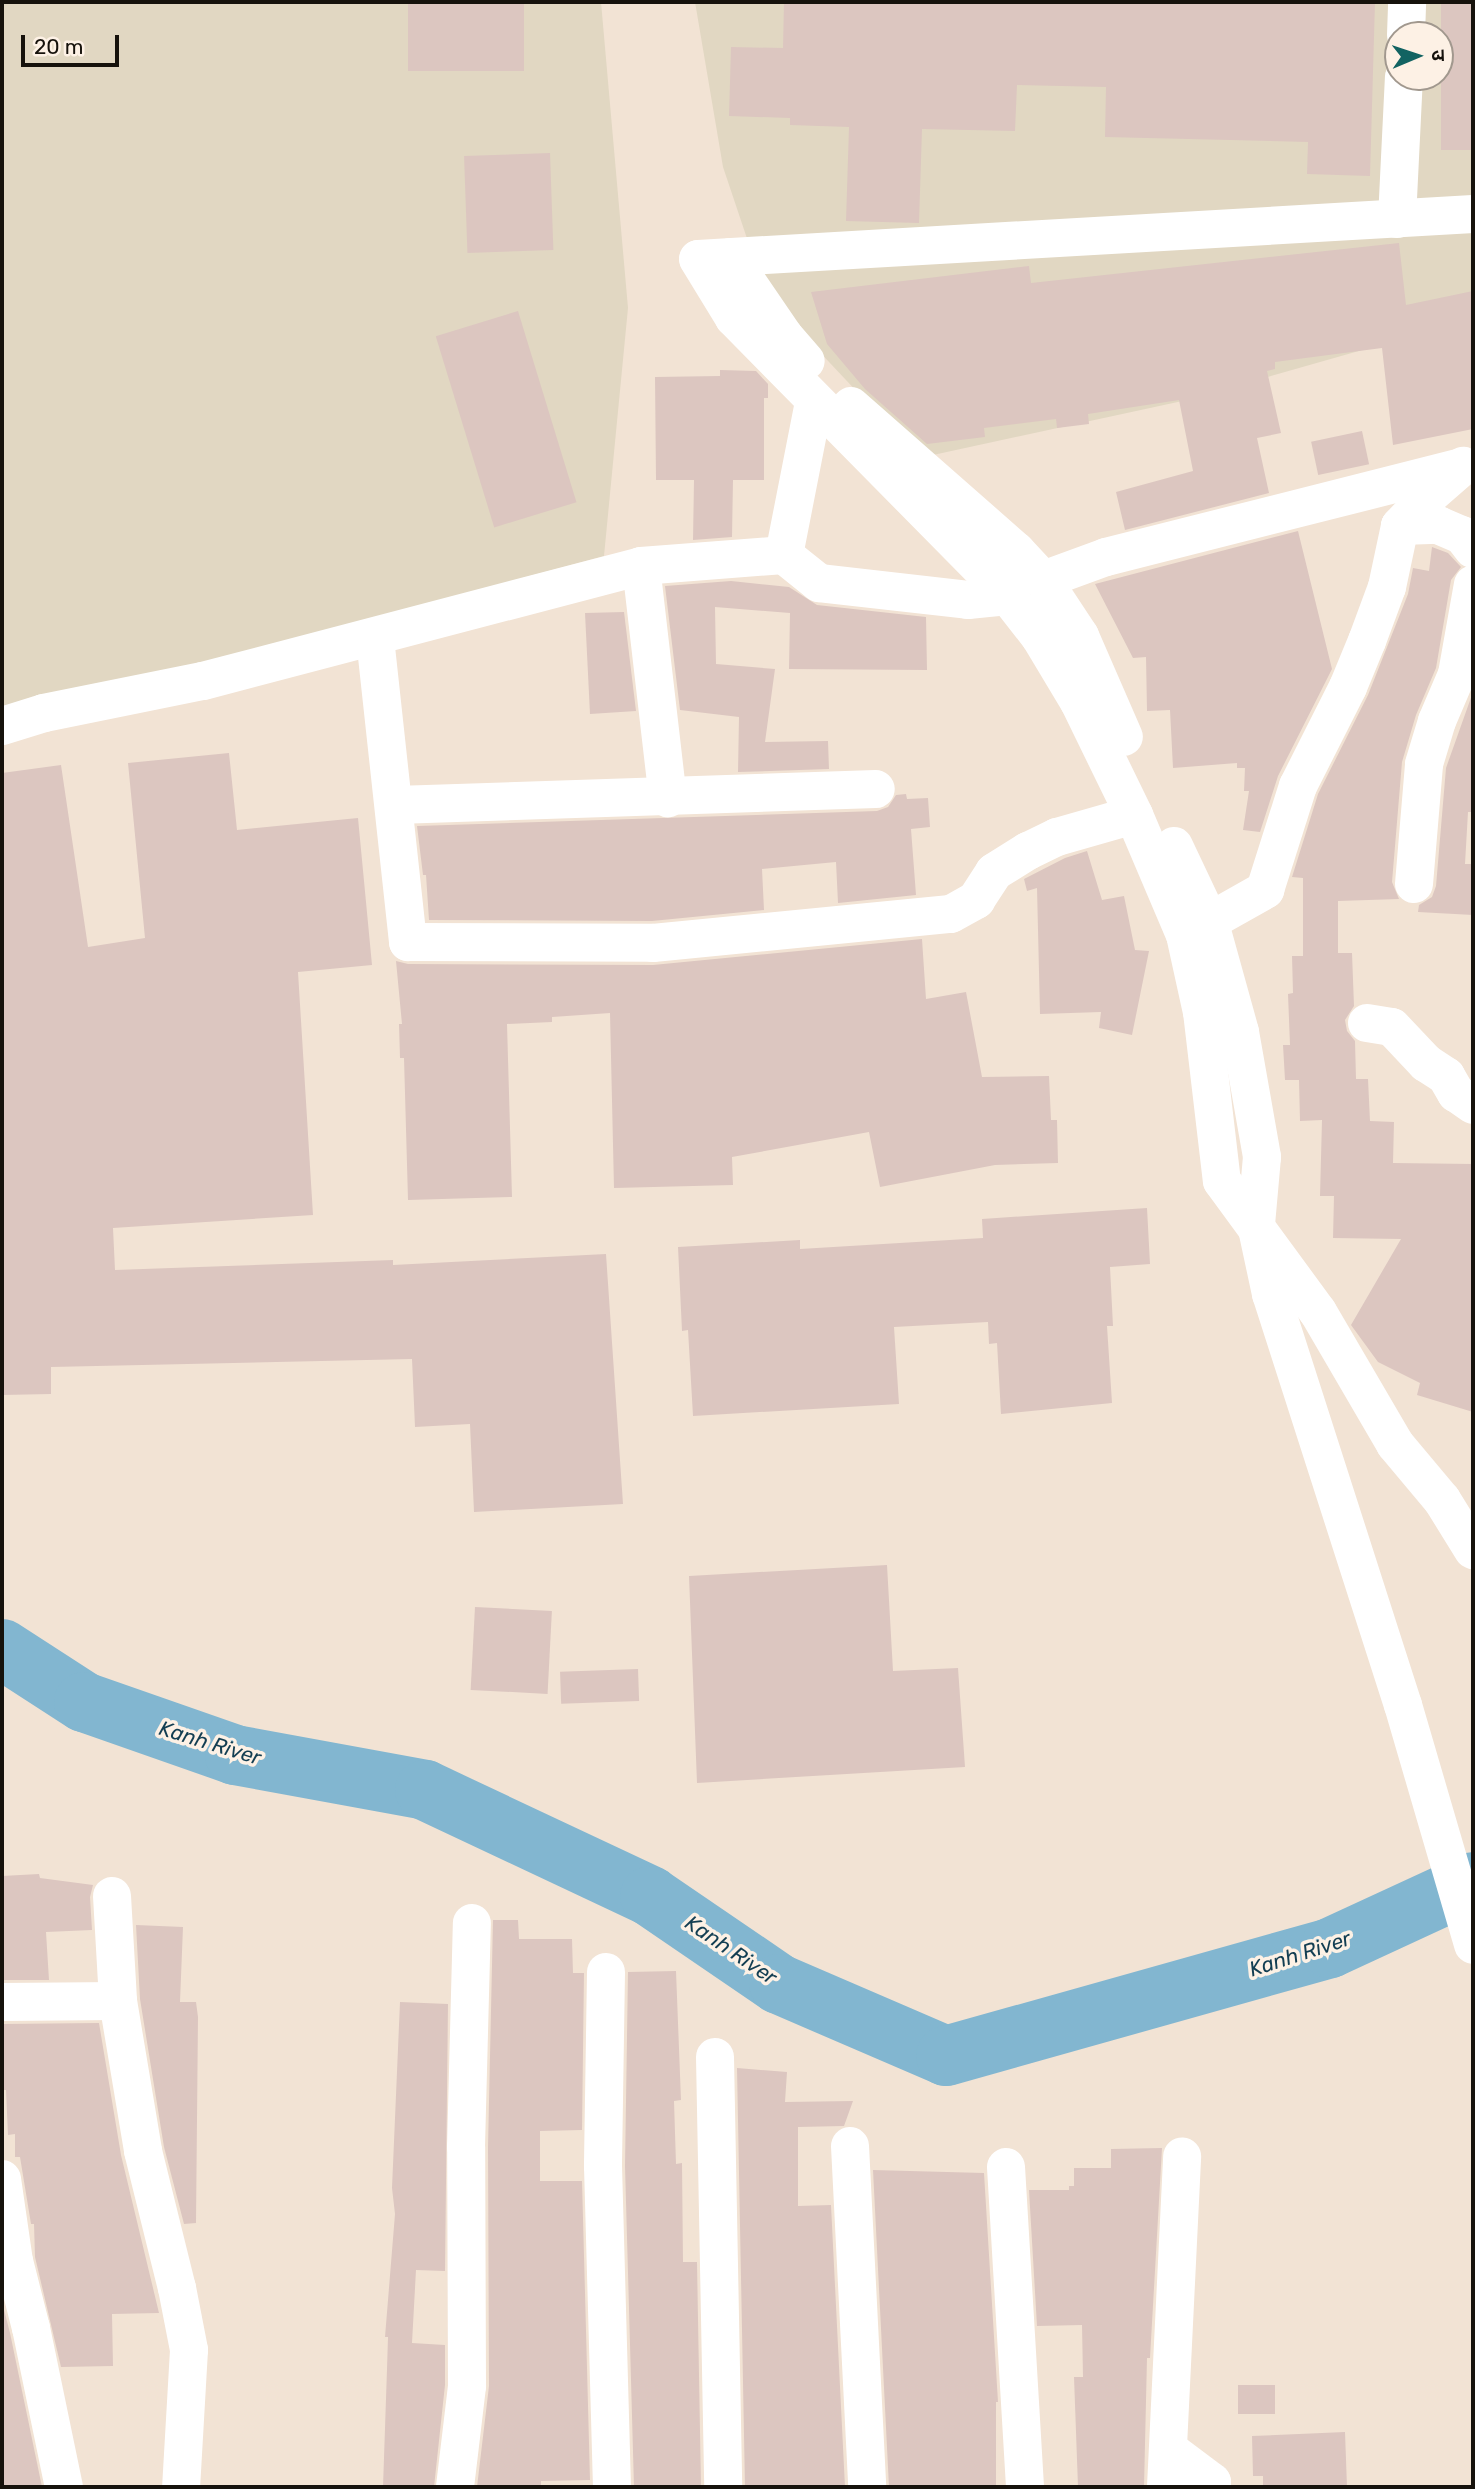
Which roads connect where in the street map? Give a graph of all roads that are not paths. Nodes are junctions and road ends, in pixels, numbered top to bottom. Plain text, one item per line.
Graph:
1 (1407, 2) edge
2 (1406, 21) edge
3 (1403, 91) edge
4 (1473, 214) edge
5 (1397, 219) junction
6 (714, 258) junction
7 (814, 402) junction
8 (1468, 464) edge
9 (1400, 526) junction
10 (1472, 545) edge
11 (784, 555) junction
12 (642, 566) junction
13 (1043, 580) junction
14 (1473, 584) edge
15 (1007, 596) junction
16 (375, 638) junction
17 (1465, 675) edge
18 (2, 726) edge
19 (876, 789) dead end
20 (668, 798) junction
21 (396, 805) junction
22 (1134, 815) junction
23 (1414, 884) dead end
24 (1197, 928) junction
25 (1367, 1023) dead end
26 (1473, 1105) edge
27 (1256, 1224) junction
28 (1457, 1495) edge
29 (1473, 1550) edge
30 (112, 1896) dead end
31 (472, 1923) dead end
32 (1473, 1945) edge
33 (606, 1972) dead end
34 (118, 2001) junction
35 (2, 2002) edge
36 (715, 2057) dead end
37 (850, 2146) dead end
38 (1182, 2156) dead end
39 (1006, 2167) dead end
40 (2, 2179) edge
41 (1168, 2449) junction
42 (64, 2487) edge
43 (181, 2487) edge
44 (455, 2487) edge
45 (612, 2487) edge
46 (723, 2487) edge
47 (867, 2487) edge
48 (1025, 2487) edge
49 (1166, 2487) edge
50 (1212, 2487) edge

1 - 2 street
3 - 5 street
4 - 5 street
5 - 6 street
6 - 7 street
6 - 13 street
7 - 11 street
7 - 15 street
8 - 9 street
8 - 13 street
9 - 10 street
9 - 24 street
11 - 12 street
11 - 15 street
12 - 16 street
12 - 20 street
13 - 24 street
14 - 17 street
15 - 22 street
16 - 18 street
16 - 21 street
17 - 23 street
19 - 20 street
20 - 21 street
21 - 22 street
22 - 24 street
24 - 27 street
25 - 26 street
27 - 28 street
27 - 32 street
28 - 29 street
30 - 34 street
31 - 44 street
33 - 45 street
34 - 35 street
34 - 43 street
36 - 46 street
37 - 47 street
38 - 41 street
39 - 48 street
40 - 42 street
41 - 49 street
41 - 50 street

